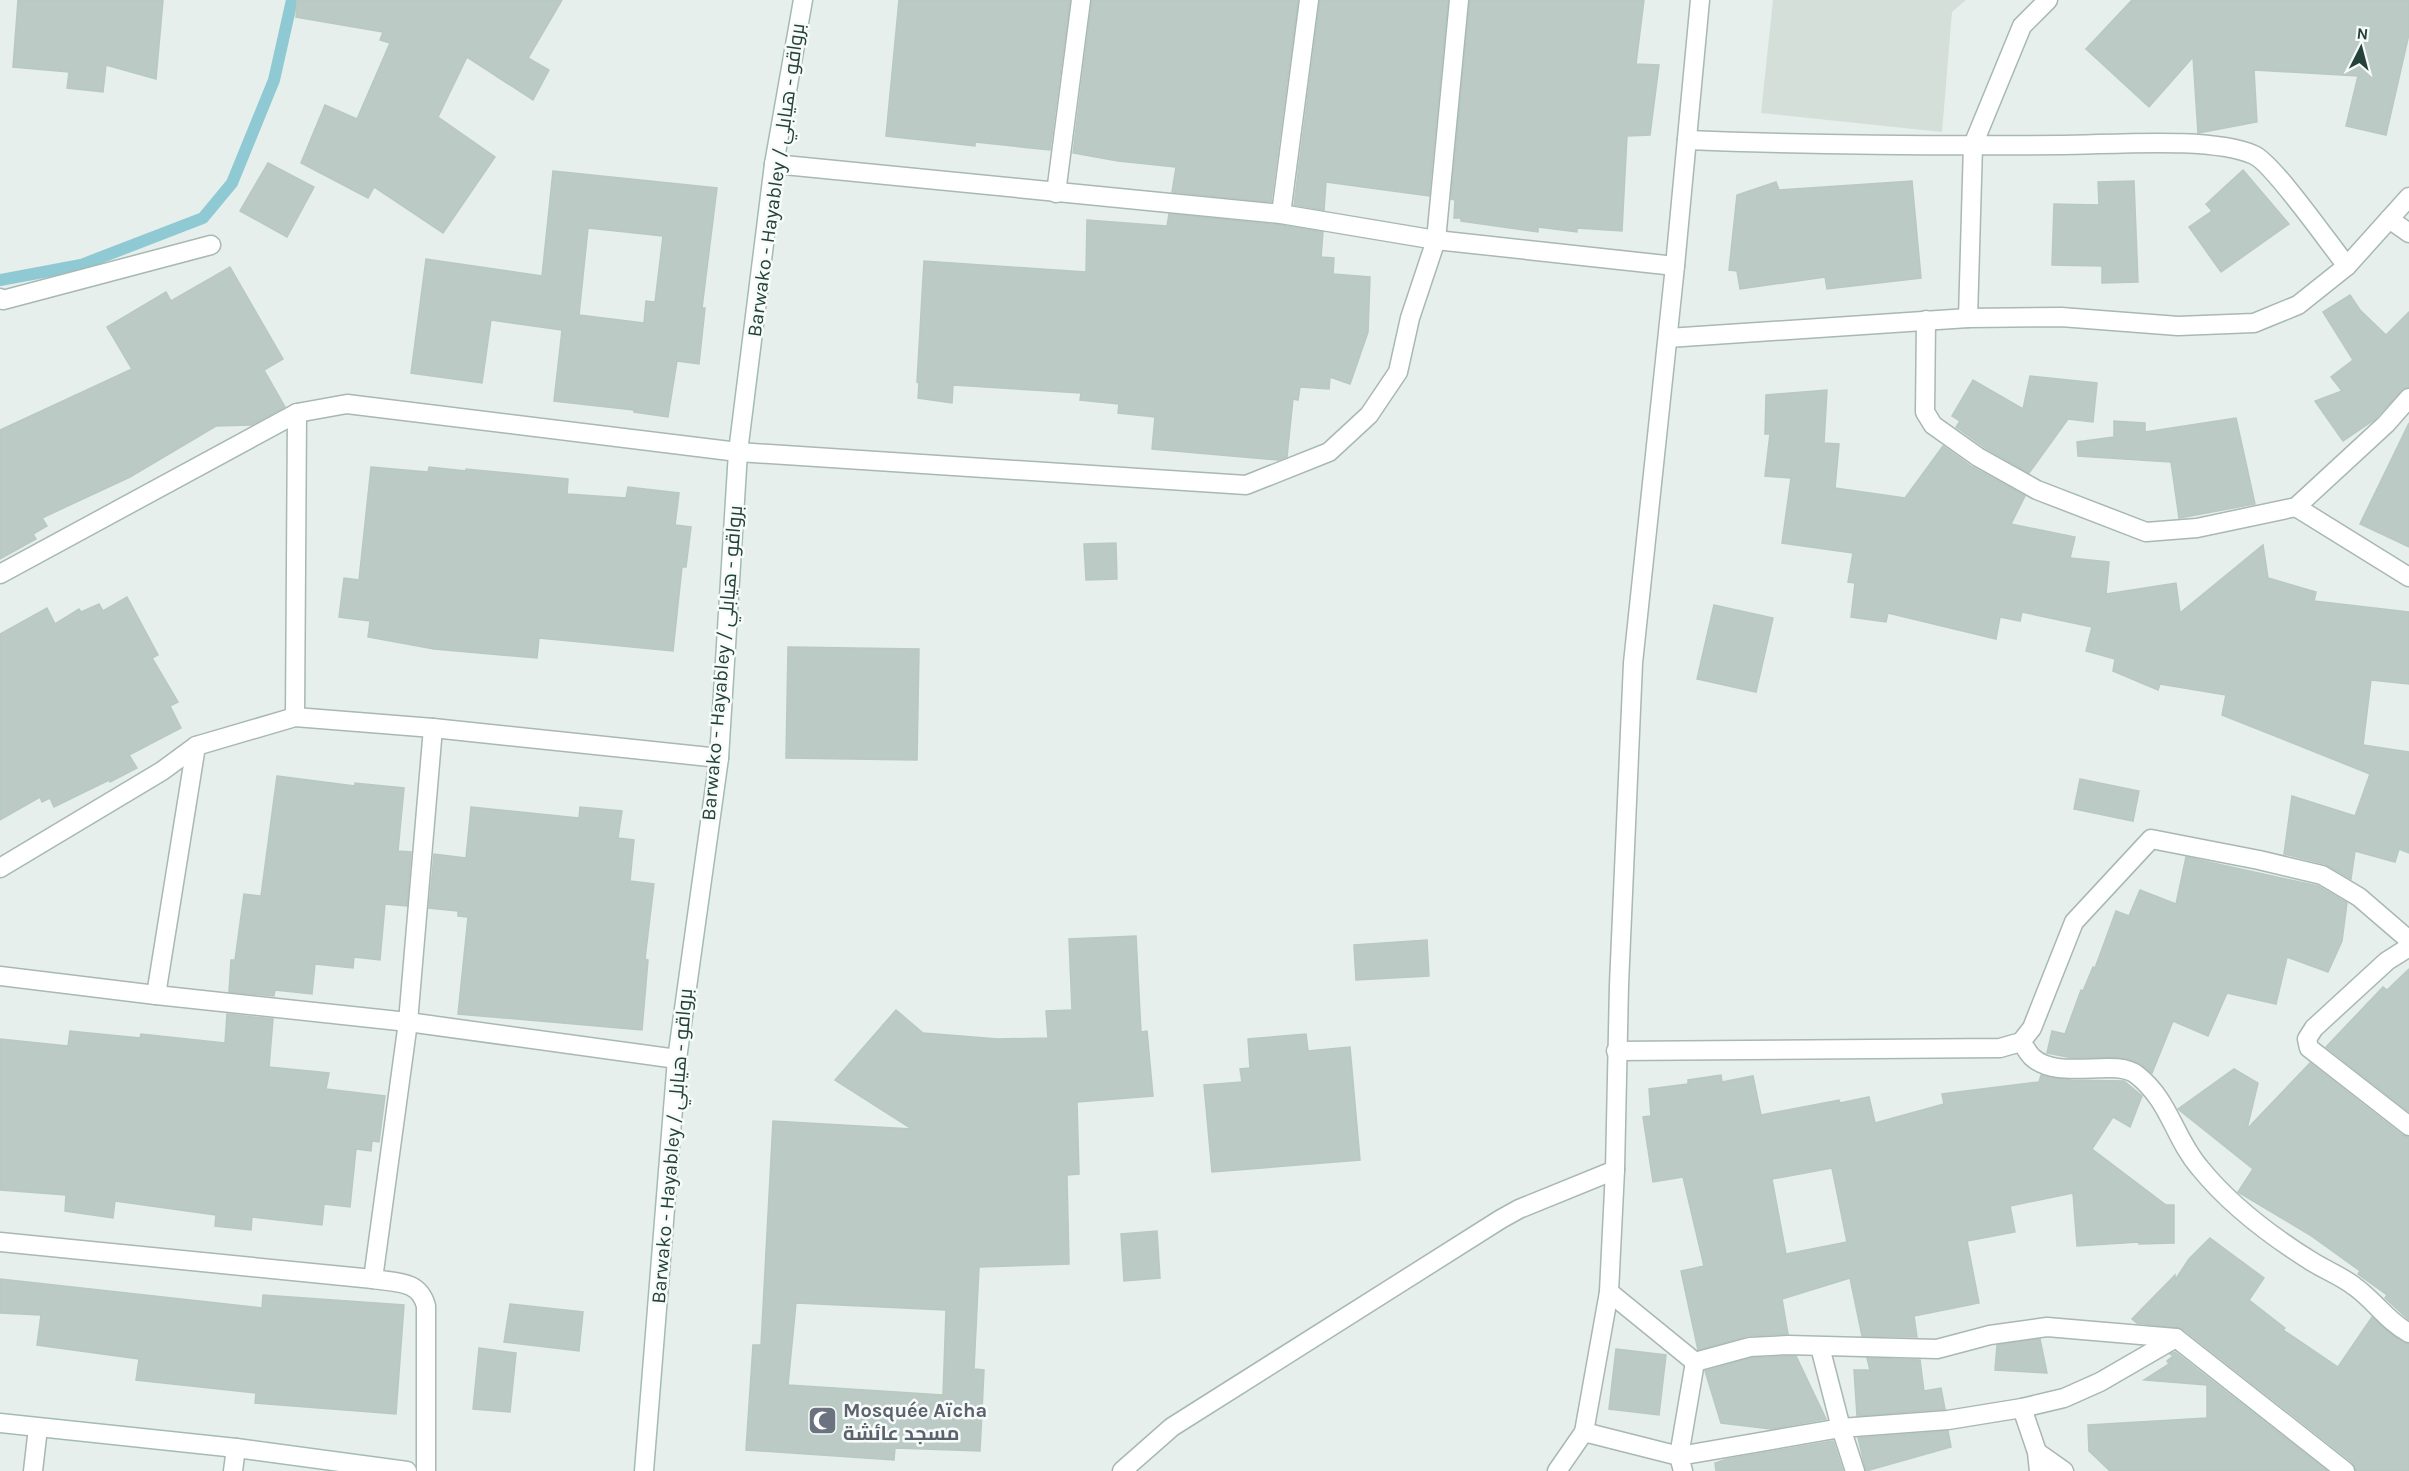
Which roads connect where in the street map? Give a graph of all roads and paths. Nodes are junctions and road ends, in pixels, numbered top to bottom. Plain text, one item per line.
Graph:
1 (803, 0) edge
2 (1081, 0) edge
3 (1309, 0) edge
4 (1459, 0) edge
5 (1700, 0) edge
6 (2049, 0) edge
7 (1687, 140) junction
8 (1973, 145) junction
9 (774, 164) junction
10 (1056, 193) junction
11 (2409, 197) edge
12 (1281, 214) junction
13 (2389, 219) junction
14 (2409, 233) edge
15 (1436, 240) junction
16 (211, 245) dead end
17 (1675, 266) junction
18 (2347, 266) junction
19 (0, 298) edge
20 (1968, 318) junction
21 (1926, 320) junction
22 (1668, 338) junction
23 (2409, 398) edge
24 (297, 413) junction
25 (738, 452) junction
26 (2296, 507) junction
27 (0, 574) edge
28 (2409, 577) edge
29 (295, 717) junction
30 (433, 728) junction
31 (196, 746) junction
32 (718, 758) junction
33 (0, 868) edge
34 (2409, 940) edge
35 (2409, 947) edge
36 (0, 976) edge
37 (156, 995) junction
38 (408, 1022) junction
39 (2021, 1042) junction
40 (1616, 1052) junction
41 (677, 1059) junction
42 (2409, 1126) edge
43 (1615, 1170) junction
44 (0, 1242) edge
45 (373, 1279) junction
46 (1609, 1292) junction
47 (2409, 1333) edge
48 (2176, 1338) junction
49 (1820, 1347) junction
50 (1695, 1362) junction
51 (2022, 1408) junction
52 (0, 1423) edge
53 (38, 1428) junction
54 (1841, 1428) junction
55 (1584, 1432) junction
56 (236, 1448) junction
57 (2037, 1452) junction
58 (1681, 1463) edge
59 (33, 1471) edge
60 (233, 1471) edge
61 (407, 1471) edge
62 (426, 1471) edge
63 (644, 1471) edge
64 (1122, 1471) edge
65 (1557, 1471) edge
66 (1855, 1471) edge
67 (2039, 1471) edge
68 (2064, 1471) edge
69 (2345, 1471) edge

1 - 9 street, Barwako - Hayabley / برواقو - هيابلي
2 - 10 street
3 - 12 street
4 - 15 street
5 - 7 street
6 - 8 street
7 - 8 street
7 - 17 street
8 - 18 street
8 - 20 street
9 - 10 street
9 - 25 street, Barwako - Hayabley / برواقو - هيابلي
10 - 12 street
11 - 13 street
12 - 15 street
13 - 14 street
13 - 18 street
15 - 17 street
15 - 25 street
16 - 19 street
17 - 22 street
18 - 20 street
20 - 21 street
21 - 22 street
21 - 26 street
22 - 40 street
23 - 26 street
24 - 25 street
24 - 27 street
24 - 29 street
25 - 32 street, Barwako - Hayabley / برواقو - هيابلي
26 - 28 street
29 - 30 street
29 - 31 street
30 - 32 street
30 - 38 street
31 - 33 street
31 - 37 street
32 - 41 street, Barwako - Hayabley / برواقو - هيابلي
34 - 39 street
35 - 42 street
36 - 37 street
37 - 38 street
38 - 41 street
38 - 45 street
39 - 40 street
39 - 47 street
40 - 43 street
41 - 63 street, Barwako - Hayabley / برواقو - هيابلي
43 - 46 street
43 - 64 street
44 - 45 street
45 - 62 street
46 - 50 street
46 - 55 street
48 - 49 street
48 - 51 street
48 - 69 street
49 - 50 street
49 - 54 street
50 - 58 street
51 - 54 street
51 - 57 street
52 - 53 street
53 - 56 street
53 - 59 street
54 - 58 street
54 - 66 street
55 - 58 street
55 - 65 street
56 - 60 street
56 - 61 street
57 - 67 street
57 - 68 street

